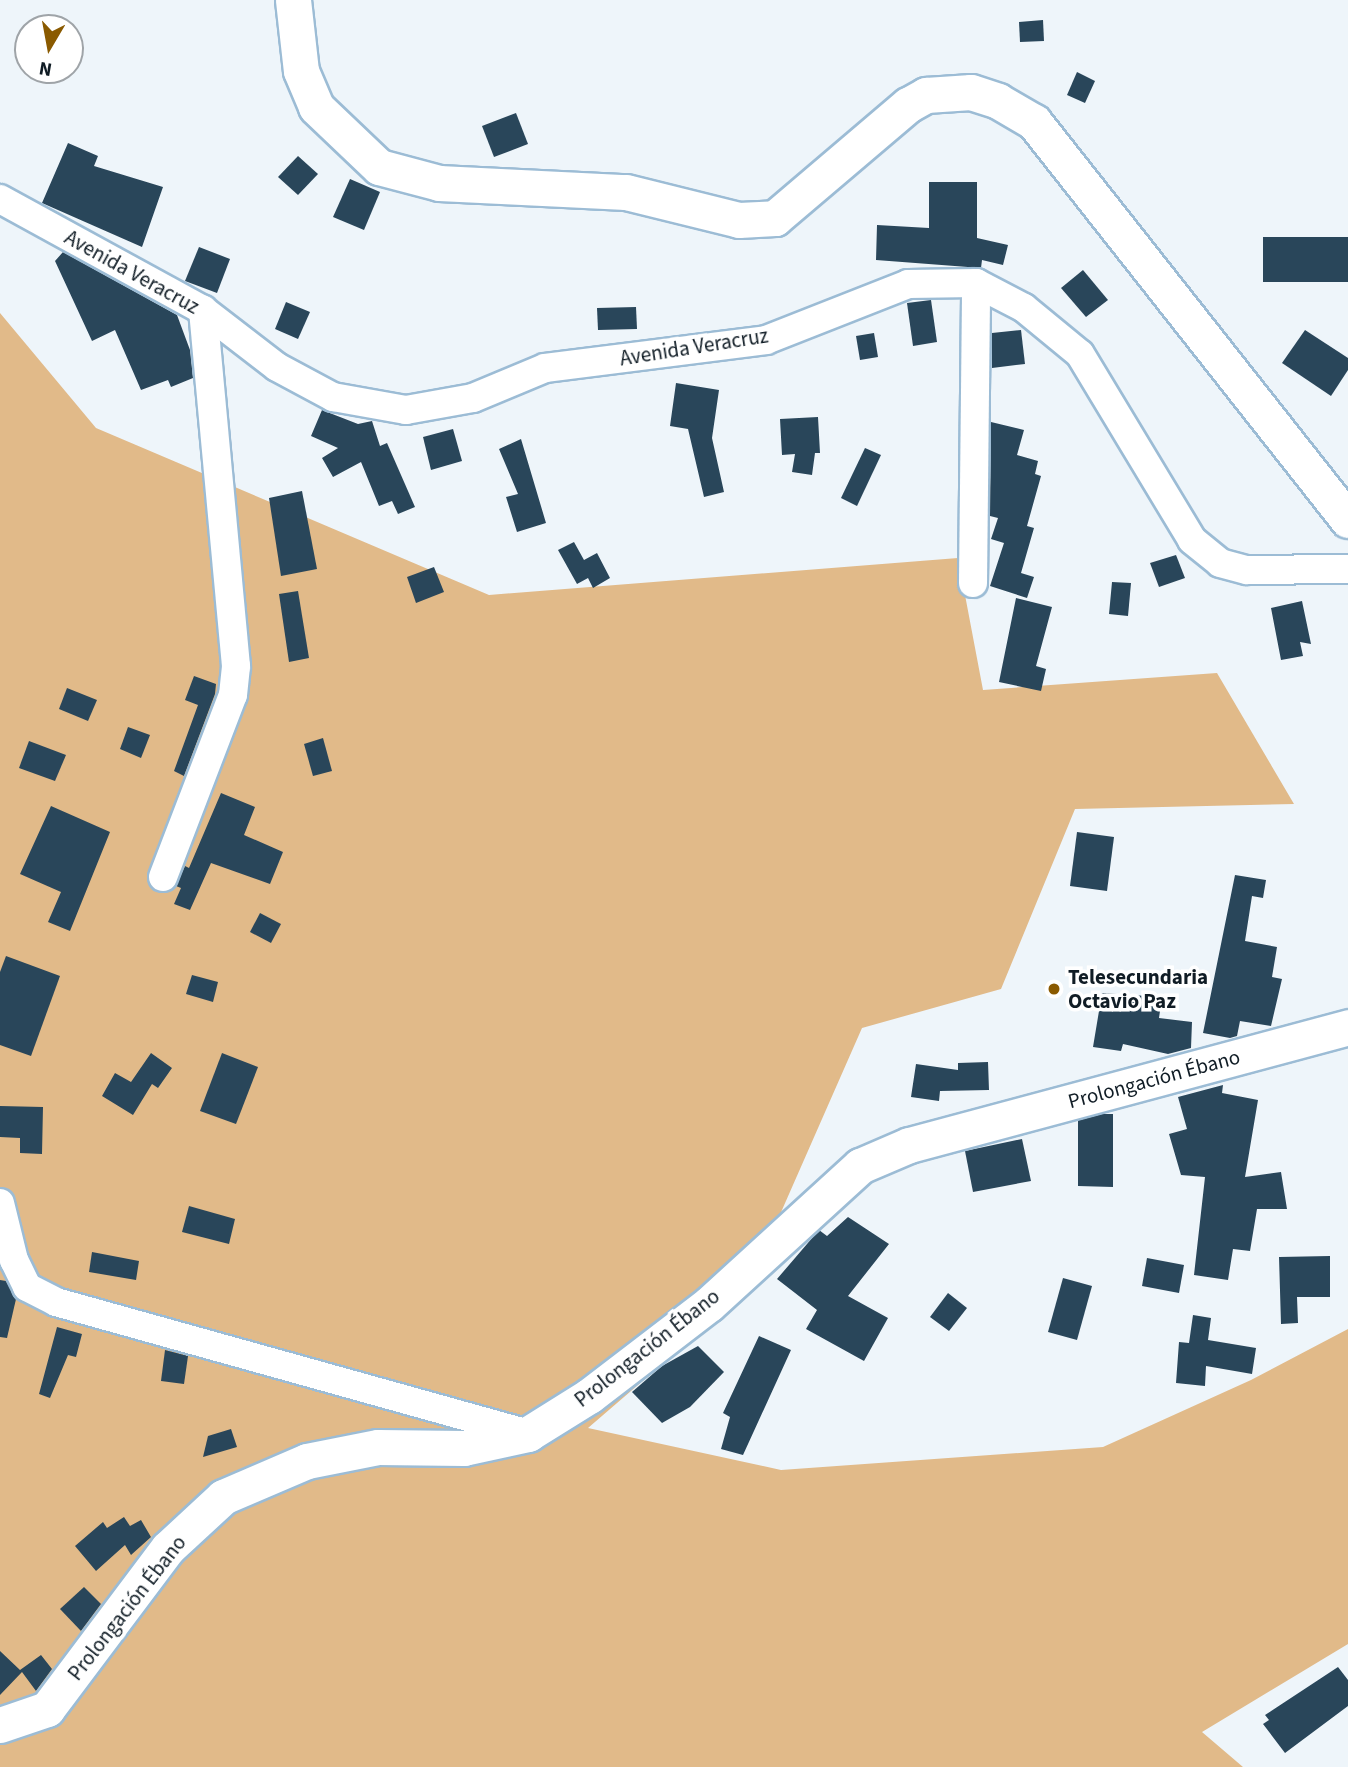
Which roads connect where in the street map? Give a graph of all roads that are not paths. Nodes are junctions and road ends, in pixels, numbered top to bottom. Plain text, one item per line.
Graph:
1 (293, 0) edge
2 (0, 199) edge
3 (976, 283) junction
4 (203, 310) junction
5 (1348, 520) edge
6 (1348, 569) edge
7 (972, 583) dead end
8 (163, 877) dead end
9 (1348, 1027) edge
10 (0, 1203) edge
11 (528, 1434) junction
12 (0, 1725) edge

1 - 5 street
2 - 4 street, Avenida Veracruz
3 - 4 street, Avenida Veracruz
3 - 6 street, Avenida Veracruz
3 - 7 street
4 - 8 street
9 - 11 street, Prolongación Ébano
10 - 11 street
11 - 12 street, Prolongación Ébano

